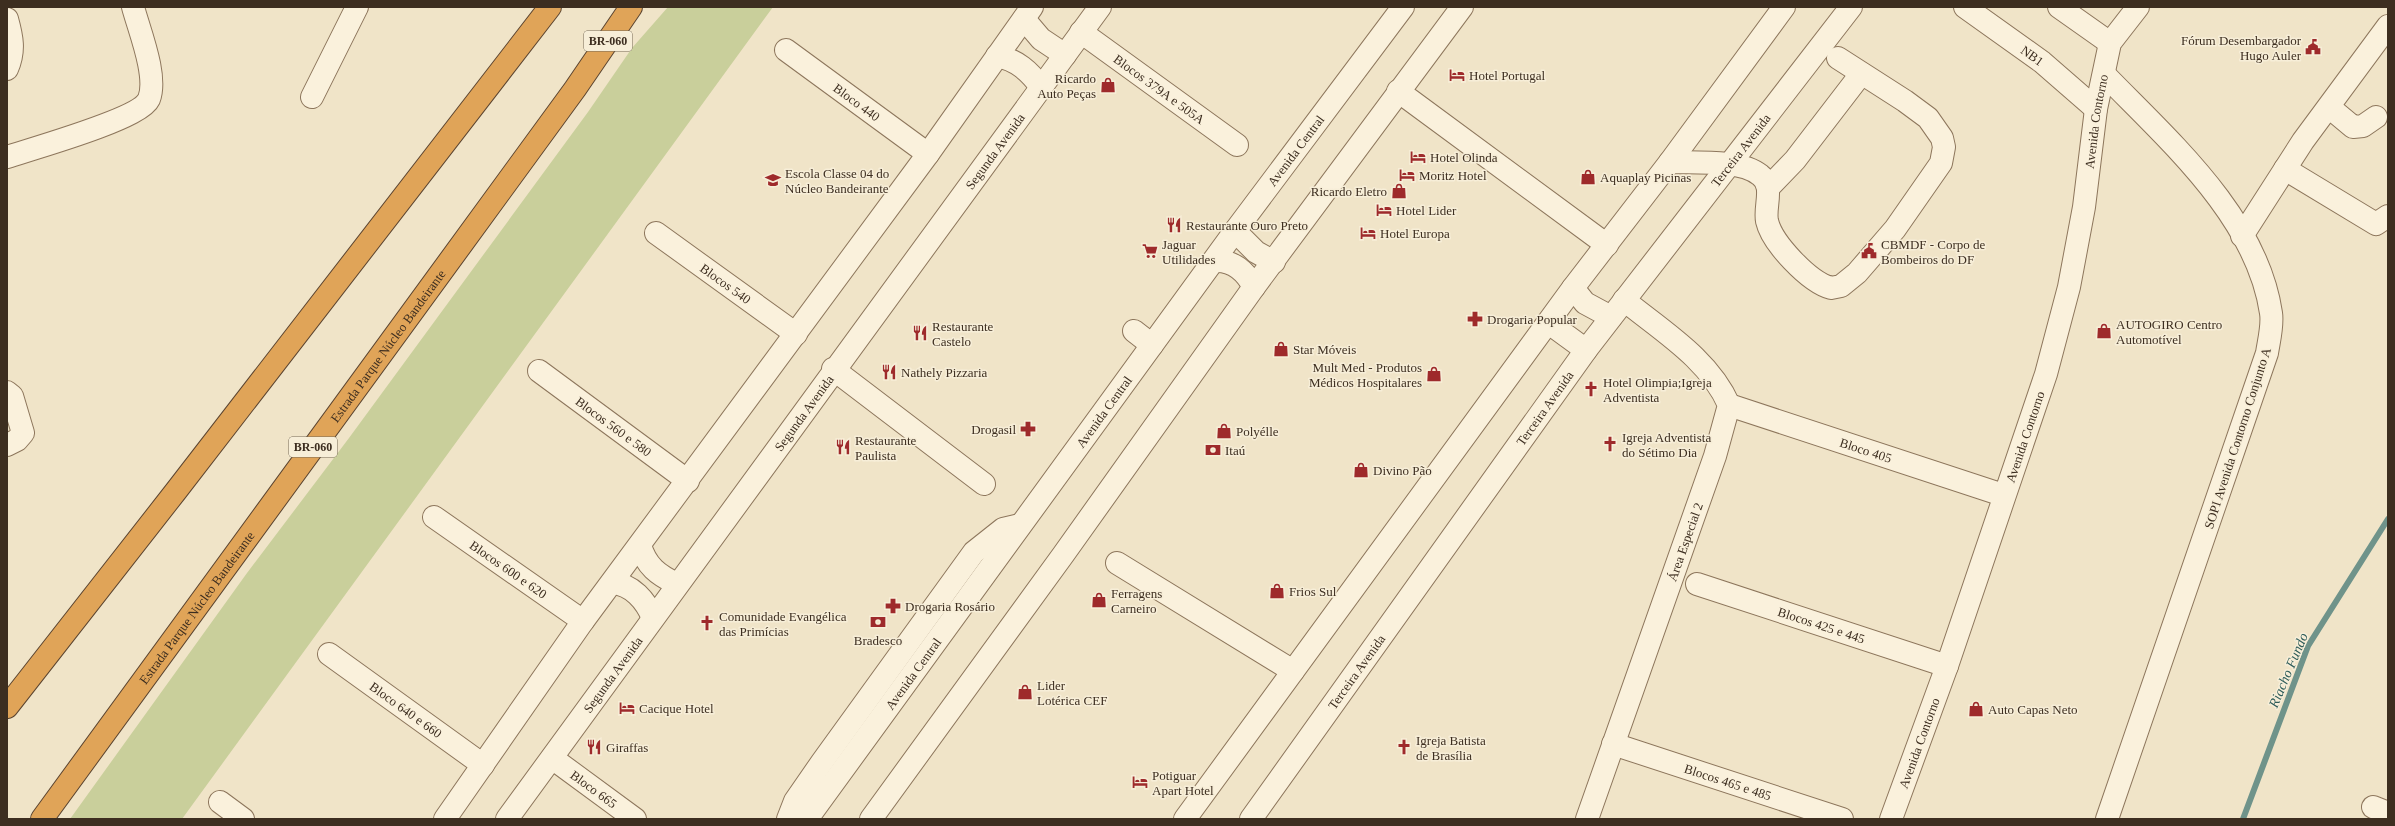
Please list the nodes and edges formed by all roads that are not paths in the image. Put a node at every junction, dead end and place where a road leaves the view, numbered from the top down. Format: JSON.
{"nodes":[{"id":1,"x":133,"y":7,"type":"edge"},
{"id":2,"x":357,"y":7,"type":"edge"},
{"id":3,"x":550,"y":7,"type":"edge"},
{"id":4,"x":631,"y":7,"type":"edge"},
{"id":5,"x":635,"y":7,"type":"edge"},
{"id":6,"x":1100,"y":7,"type":"edge"},
{"id":7,"x":1403,"y":7,"type":"edge"},
{"id":8,"x":1462,"y":7,"type":"edge"},
{"id":9,"x":1851,"y":7,"type":"edge"},
{"id":10,"x":1965,"y":7,"type":"edge"},
{"id":11,"x":2059,"y":7,"type":"edge"},
{"id":12,"x":2138,"y":7,"type":"edge"},
{"id":13,"x":1780,"y":8,"type":"edge"},
{"id":14,"x":1028,"y":11,"type":"edge"},
{"id":15,"x":7,"y":19,"type":"edge"},
{"id":16,"x":2388,"y":26,"type":"edge"},
{"id":17,"x":1081,"y":32,"type":"junction"},
{"id":18,"x":611,"y":36,"type":"junction"},
{"id":19,"x":2110,"y":43,"type":"junction"},
{"id":20,"x":786,"y":50,"type":"dead end"},
{"id":21,"x":1065,"y":55,"type":"junction"},
{"id":22,"x":997,"y":56,"type":"junction"},
{"id":23,"x":1838,"y":58,"type":"dead end"},
{"id":24,"x":7,"y":69,"type":"edge"},
{"id":25,"x":1861,"y":74,"type":"junction"},
{"id":26,"x":2105,"y":75,"type":"junction"},
{"id":27,"x":1041,"y":87,"type":"junction"},
{"id":28,"x":1398,"y":91,"type":"junction"},
{"id":29,"x":312,"y":97,"type":"dead end"},
{"id":30,"x":2329,"y":107,"type":"junction"},
{"id":31,"x":2096,"y":109,"type":"junction"},
{"id":32,"x":2376,"y":117,"type":"dead end"},
{"id":33,"x":1237,"y":145,"type":"dead end"},
{"id":34,"x":928,"y":154,"type":"junction"},
{"id":35,"x":7,"y":157,"type":"edge"},
{"id":36,"x":1670,"y":162,"type":"junction"},
{"id":37,"x":1729,"y":164,"type":"junction"},
{"id":38,"x":2285,"y":169,"type":"junction"},
{"id":39,"x":1768,"y":188,"type":"junction"},
{"id":40,"x":2388,"y":216,"type":"edge"},
{"id":41,"x":1235,"y":231,"type":"junction"},
{"id":42,"x":656,"y":233,"type":"dead end"},
{"id":43,"x":2242,"y":236,"type":"junction"},
{"id":44,"x":1606,"y":245,"type":"junction"},
{"id":45,"x":1215,"y":261,"type":"junction"},
{"id":46,"x":1274,"y":262,"type":"junction"},
{"id":47,"x":1254,"y":287,"type":"junction"},
{"id":48,"x":1573,"y":288,"type":"junction"},
{"id":49,"x":1624,"y":300,"type":"junction"},
{"id":50,"x":1611,"y":317,"type":"junction"},
{"id":51,"x":1549,"y":323,"type":"junction"},
{"id":52,"x":1134,"y":331,"type":"dead end"},
{"id":53,"x":796,"y":334,"type":"junction"},
{"id":54,"x":1152,"y":345,"type":"junction"},
{"id":55,"x":1586,"y":350,"type":"junction"},
{"id":56,"x":833,"y":369,"type":"junction"},
{"id":57,"x":539,"y":371,"type":"dead end"},
{"id":58,"x":7,"y":392,"type":"edge"},
{"id":59,"x":1728,"y":405,"type":"junction"},
{"id":60,"x":7,"y":445,"type":"edge"},
{"id":61,"x":688,"y":481,"type":"junction"},
{"id":62,"x":984,"y":484,"type":"dead end"},
{"id":63,"x":2003,"y":495,"type":"junction"},
{"id":64,"x":434,"y":517,"type":"dead end"},
{"id":65,"x":1020,"y":525,"type":"junction"},
{"id":66,"x":640,"y":545,"type":"junction"},
{"id":67,"x":1117,"y":563,"type":"dead end"},
{"id":68,"x":612,"y":583,"type":"junction"},
{"id":69,"x":677,"y":584,"type":"junction"},
{"id":70,"x":1697,"y":584,"type":"dead end"},
{"id":71,"x":653,"y":618,"type":"junction"},
{"id":72,"x":583,"y":621,"type":"junction"},
{"id":73,"x":330,"y":654,"type":"dead end"},
{"id":74,"x":1947,"y":666,"type":"junction"},
{"id":75,"x":1293,"y":671,"type":"junction"},
{"id":76,"x":7,"y":707,"type":"edge"},
{"id":77,"x":1613,"y":744,"type":"junction"},
{"id":78,"x":552,"y":758,"type":"junction"},
{"id":79,"x":483,"y":765,"type":"junction"},
{"id":80,"x":220,"y":802,"type":"dead end"},
{"id":81,"x":49,"y":813,"type":"edge"},
{"id":82,"x":243,"y":819,"type":"edge"},
{"id":83,"x":445,"y":819,"type":"edge"},
{"id":84,"x":507,"y":819,"type":"edge"},
{"id":85,"x":635,"y":819,"type":"edge"},
{"id":86,"x":788,"y":819,"type":"edge"},
{"id":87,"x":807,"y":819,"type":"edge"},
{"id":88,"x":871,"y":819,"type":"edge"},
{"id":89,"x":1185,"y":819,"type":"edge"},
{"id":90,"x":1251,"y":819,"type":"edge"},
{"id":91,"x":1587,"y":819,"type":"edge"},
{"id":92,"x":1842,"y":819,"type":"edge"},
{"id":93,"x":1891,"y":819,"type":"edge"},
{"id":94,"x":2107,"y":819,"type":"edge"}],
"edges":[{"from":1,"to":35,"type":"street"},
{"from":2,"to":29,"type":"street"},
{"from":3,"to":76,"type":"highway"},
{"from":4,"to":18,"type":"highway","name":"Estrada Parque Núcleo Bandeirante","number":"BR-060"},
{"from":5,"to":18,"type":"highway"},
{"from":6,"to":17,"type":"street","name":"Segunda Avenida"},
{"from":7,"to":41,"type":"street","name":"Avenida Central"},
{"from":8,"to":28,"type":"street"},
{"from":9,"to":37,"type":"street","name":"Terceira Avenida"},
{"from":10,"to":31,"type":"street","name":"NB1"},
{"from":11,"to":19,"type":"street"},
{"from":12,"to":19,"type":"street"},
{"from":13,"to":36,"type":"street"},
{"from":14,"to":21,"type":"street"},
{"from":14,"to":22,"type":"street"},
{"from":15,"to":24,"type":"street"},
{"from":16,"to":30,"type":"street"},
{"from":17,"to":21,"type":"street","name":"Segunda Avenida"},
{"from":17,"to":33,"type":"street","name":"Blocos 379A e 505A"},
{"from":18,"to":81,"type":"highway","name":"Estrada Parque Núcleo Bandeirante","number":"BR-060"},
{"from":19,"to":26,"type":"street","name":"Avenida Contorno"},
{"from":20,"to":34,"type":"street","name":"Bloco 440"},
{"from":21,"to":27,"type":"street","name":"Segunda Avenida"},
{"from":22,"to":27,"type":"street"},
{"from":22,"to":34,"type":"street"},
{"from":23,"to":25,"type":"street"},
{"from":25,"to":39,"type":"street"},
{"from":25,"to":39,"type":"street"},
{"from":26,"to":31,"type":"street","name":"Avenida Contorno"},
{"from":26,"to":43,"type":"street","name":"SOPI Avenida Contorno Conjunto A"},
{"from":27,"to":56,"type":"street","name":"Segunda Avenida"},
{"from":28,"to":44,"type":"street"},
{"from":28,"to":46,"type":"street"},
{"from":30,"to":32,"type":"street"},
{"from":30,"to":38,"type":"street"},
{"from":31,"to":63,"type":"street","name":"Avenida Contorno"},
{"from":34,"to":53,"type":"street"},
{"from":36,"to":37,"type":"street"},
{"from":36,"to":44,"type":"street"},
{"from":37,"to":39,"type":"street"},
{"from":37,"to":49,"type":"street","name":"Terceira Avenida"},
{"from":38,"to":40,"type":"street"},
{"from":38,"to":43,"type":"street"},
{"from":41,"to":45,"type":"street","name":"Avenida Central"},
{"from":41,"to":46,"type":"street"},
{"from":42,"to":53,"type":"street","name":"Blocos 540"},
{"from":43,"to":94,"type":"street","name":"SOPI Avenida Contorno Conjunto A"},
{"from":44,"to":48,"type":"street"},
{"from":45,"to":47,"type":"street"},
{"from":45,"to":54,"type":"street","name":"Avenida Central"},
{"from":46,"to":47,"type":"street"},
{"from":47,"to":88,"type":"street"},
{"from":48,"to":50,"type":"street"},
{"from":48,"to":51,"type":"street"},
{"from":49,"to":50,"type":"street","name":"Terceira Avenida"},
{"from":49,"to":59,"type":"street"},
{"from":50,"to":55,"type":"street","name":"Terceira Avenida"},
{"from":51,"to":55,"type":"street"},
{"from":51,"to":75,"type":"street"},
{"from":52,"to":54,"type":"street"},
{"from":53,"to":61,"type":"street"},
{"from":54,"to":65,"type":"street","name":"Avenida Central"},
{"from":55,"to":90,"type":"street","name":"Terceira Avenida"},
{"from":56,"to":62,"type":"street"},
{"from":56,"to":69,"type":"street","name":"Segunda Avenida"},
{"from":57,"to":61,"type":"street","name":"Blocos 560 e 580"},
{"from":58,"to":60,"type":"street"},
{"from":59,"to":63,"type":"street","name":"Bloco 405"},
{"from":59,"to":77,"type":"street","name":"Área Especial 2"},
{"from":61,"to":66,"type":"street"},
{"from":63,"to":74,"type":"street","name":"Avenida Contorno"},
{"from":64,"to":72,"type":"street","name":"Blocos 600 e 620"},
{"from":65,"to":86,"type":"street"},
{"from":65,"to":87,"type":"street","name":"Avenida Central"},
{"from":66,"to":68,"type":"street"},
{"from":66,"to":69,"type":"street"},
{"from":67,"to":75,"type":"street"},
{"from":68,"to":71,"type":"street"},
{"from":68,"to":72,"type":"street"},
{"from":69,"to":71,"type":"street","name":"Segunda Avenida"},
{"from":70,"to":74,"type":"street","name":"Blocos 425 e 445"},
{"from":71,"to":78,"type":"street","name":"Segunda Avenida"},
{"from":72,"to":79,"type":"street"},
{"from":73,"to":79,"type":"street","name":"Bloco 640 e 660"},
{"from":74,"to":93,"type":"street","name":"Avenida Contorno"},
{"from":75,"to":89,"type":"street"},
{"from":77,"to":91,"type":"street","name":"Área Especial 2"},
{"from":77,"to":92,"type":"street","name":"Blocos 465 e 485"},
{"from":78,"to":84,"type":"street","name":"Segunda Avenida"},
{"from":78,"to":85,"type":"street","name":"Bloco 665"},
{"from":79,"to":83,"type":"street"},
{"from":80,"to":82,"type":"street"}]}
